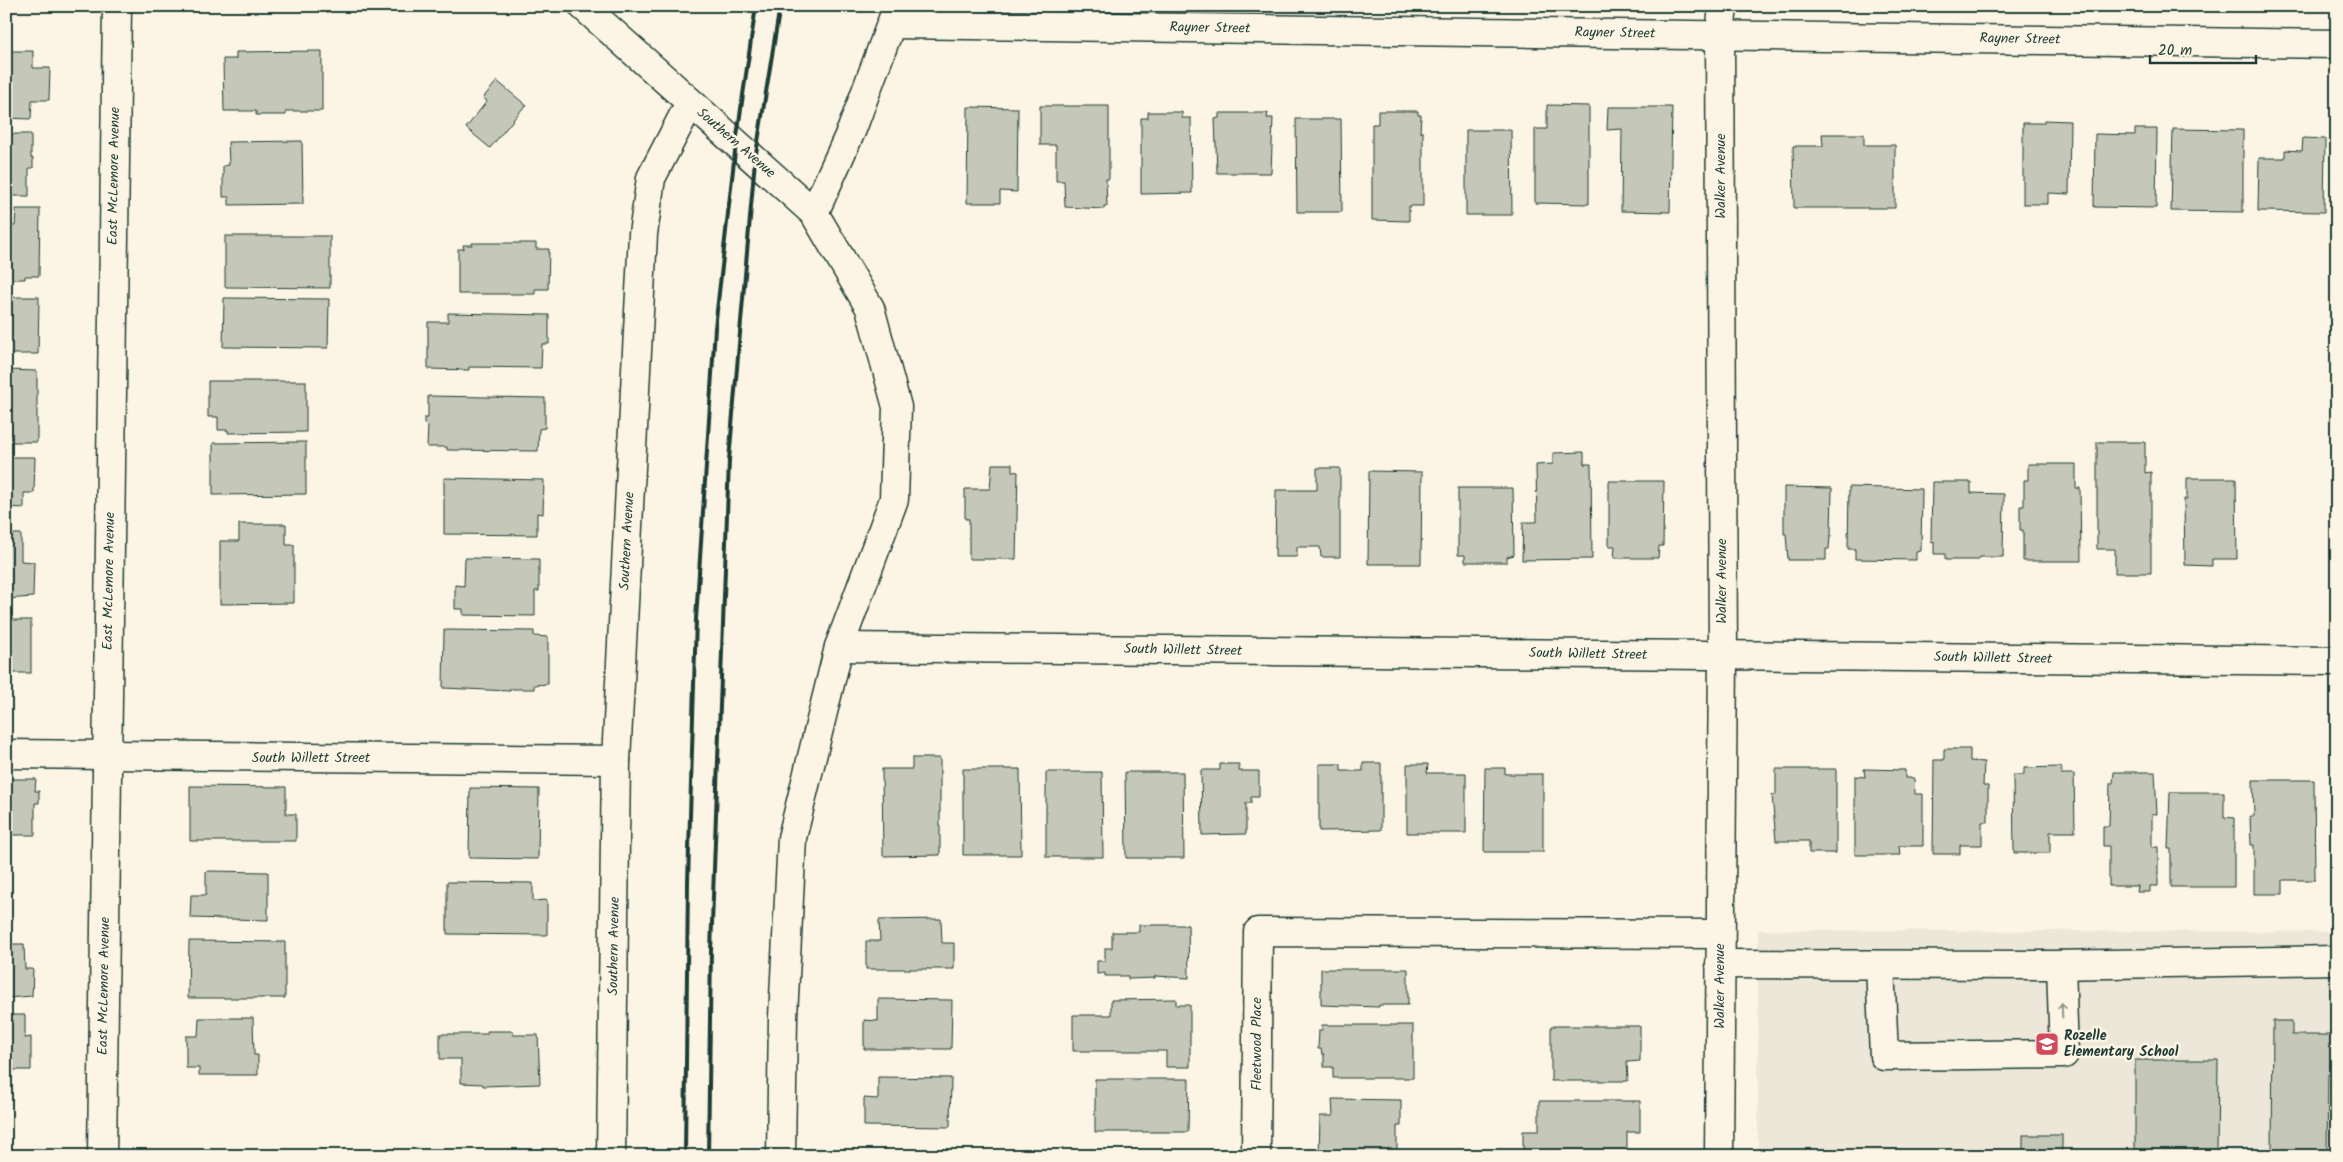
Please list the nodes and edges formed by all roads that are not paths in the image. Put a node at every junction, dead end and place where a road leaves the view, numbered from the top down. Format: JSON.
{"nodes":[{"id":1,"x":117,"y":6,"type":"edge"},
{"id":2,"x":583,"y":6,"type":"edge"},
{"id":3,"x":1723,"y":6,"type":"edge"},
{"id":4,"x":895,"y":15,"type":"edge"},
{"id":5,"x":1720,"y":35,"type":"junction"},
{"id":6,"x":2337,"y":44,"type":"edge"},
{"id":7,"x":690,"y":103,"type":"junction"},
{"id":8,"x":814,"y":213,"type":"junction"},
{"id":9,"x":840,"y":647,"type":"junction"},
{"id":10,"x":1723,"y":655,"type":"junction"},
{"id":11,"x":2337,"y":661,"type":"edge"},
{"id":12,"x":6,"y":754,"type":"edge"},
{"id":13,"x":107,"y":756,"type":"junction"},
{"id":14,"x":616,"y":760,"type":"junction"},
{"id":15,"x":1720,"y":934,"type":"junction"},
{"id":16,"x":2337,"y":960,"type":"edge"},
{"id":17,"x":1720,"y":964,"type":"junction"},
{"id":18,"x":1880,"y":965,"type":"junction"},
{"id":19,"x":2061,"y":965,"type":"junction"},
{"id":20,"x":102,"y":1156,"type":"edge"},
{"id":21,"x":611,"y":1156,"type":"edge"},
{"id":22,"x":780,"y":1156,"type":"edge"},
{"id":23,"x":1256,"y":1156,"type":"edge"},
{"id":24,"x":1719,"y":1156,"type":"edge"}],
"edges":[{"from":1,"to":13,"type":"street","name":"East McLemore Avenue"},
{"from":2,"to":7,"type":"street"},
{"from":3,"to":5,"type":"street","name":"Walker Avenue"},
{"from":4,"to":5,"type":"street","name":"Rayner Street"},
{"from":4,"to":8,"type":"street"},
{"from":5,"to":6,"type":"street","name":"Rayner Street"},
{"from":5,"to":10,"type":"street","name":"Walker Avenue"},
{"from":7,"to":8,"type":"street","name":"Southern Avenue"},
{"from":7,"to":14,"type":"street","name":"Southern Avenue"},
{"from":8,"to":9,"type":"street","name":"Southern Avenue"},
{"from":9,"to":10,"type":"street","name":"South Willett Street"},
{"from":9,"to":22,"type":"street","name":"Southern Avenue"},
{"from":10,"to":11,"type":"street","name":"South Willett Street"},
{"from":10,"to":15,"type":"street","name":"Walker Avenue"},
{"from":12,"to":13,"type":"street","name":"South Willett Street"},
{"from":13,"to":14,"type":"street","name":"South Willett Street"},
{"from":13,"to":20,"type":"street","name":"East McLemore Avenue"},
{"from":14,"to":21,"type":"street","name":"Southern Avenue"},
{"from":15,"to":17,"type":"street","name":"Walker Avenue"},
{"from":15,"to":23,"type":"street","name":"Fleetwood Place"},
{"from":16,"to":19,"type":"street"},
{"from":17,"to":18,"type":"street"},
{"from":17,"to":24,"type":"street","name":"Walker Avenue"},
{"from":18,"to":19,"type":"street"},
{"from":18,"to":19,"type":"street","one_way":true}]}
